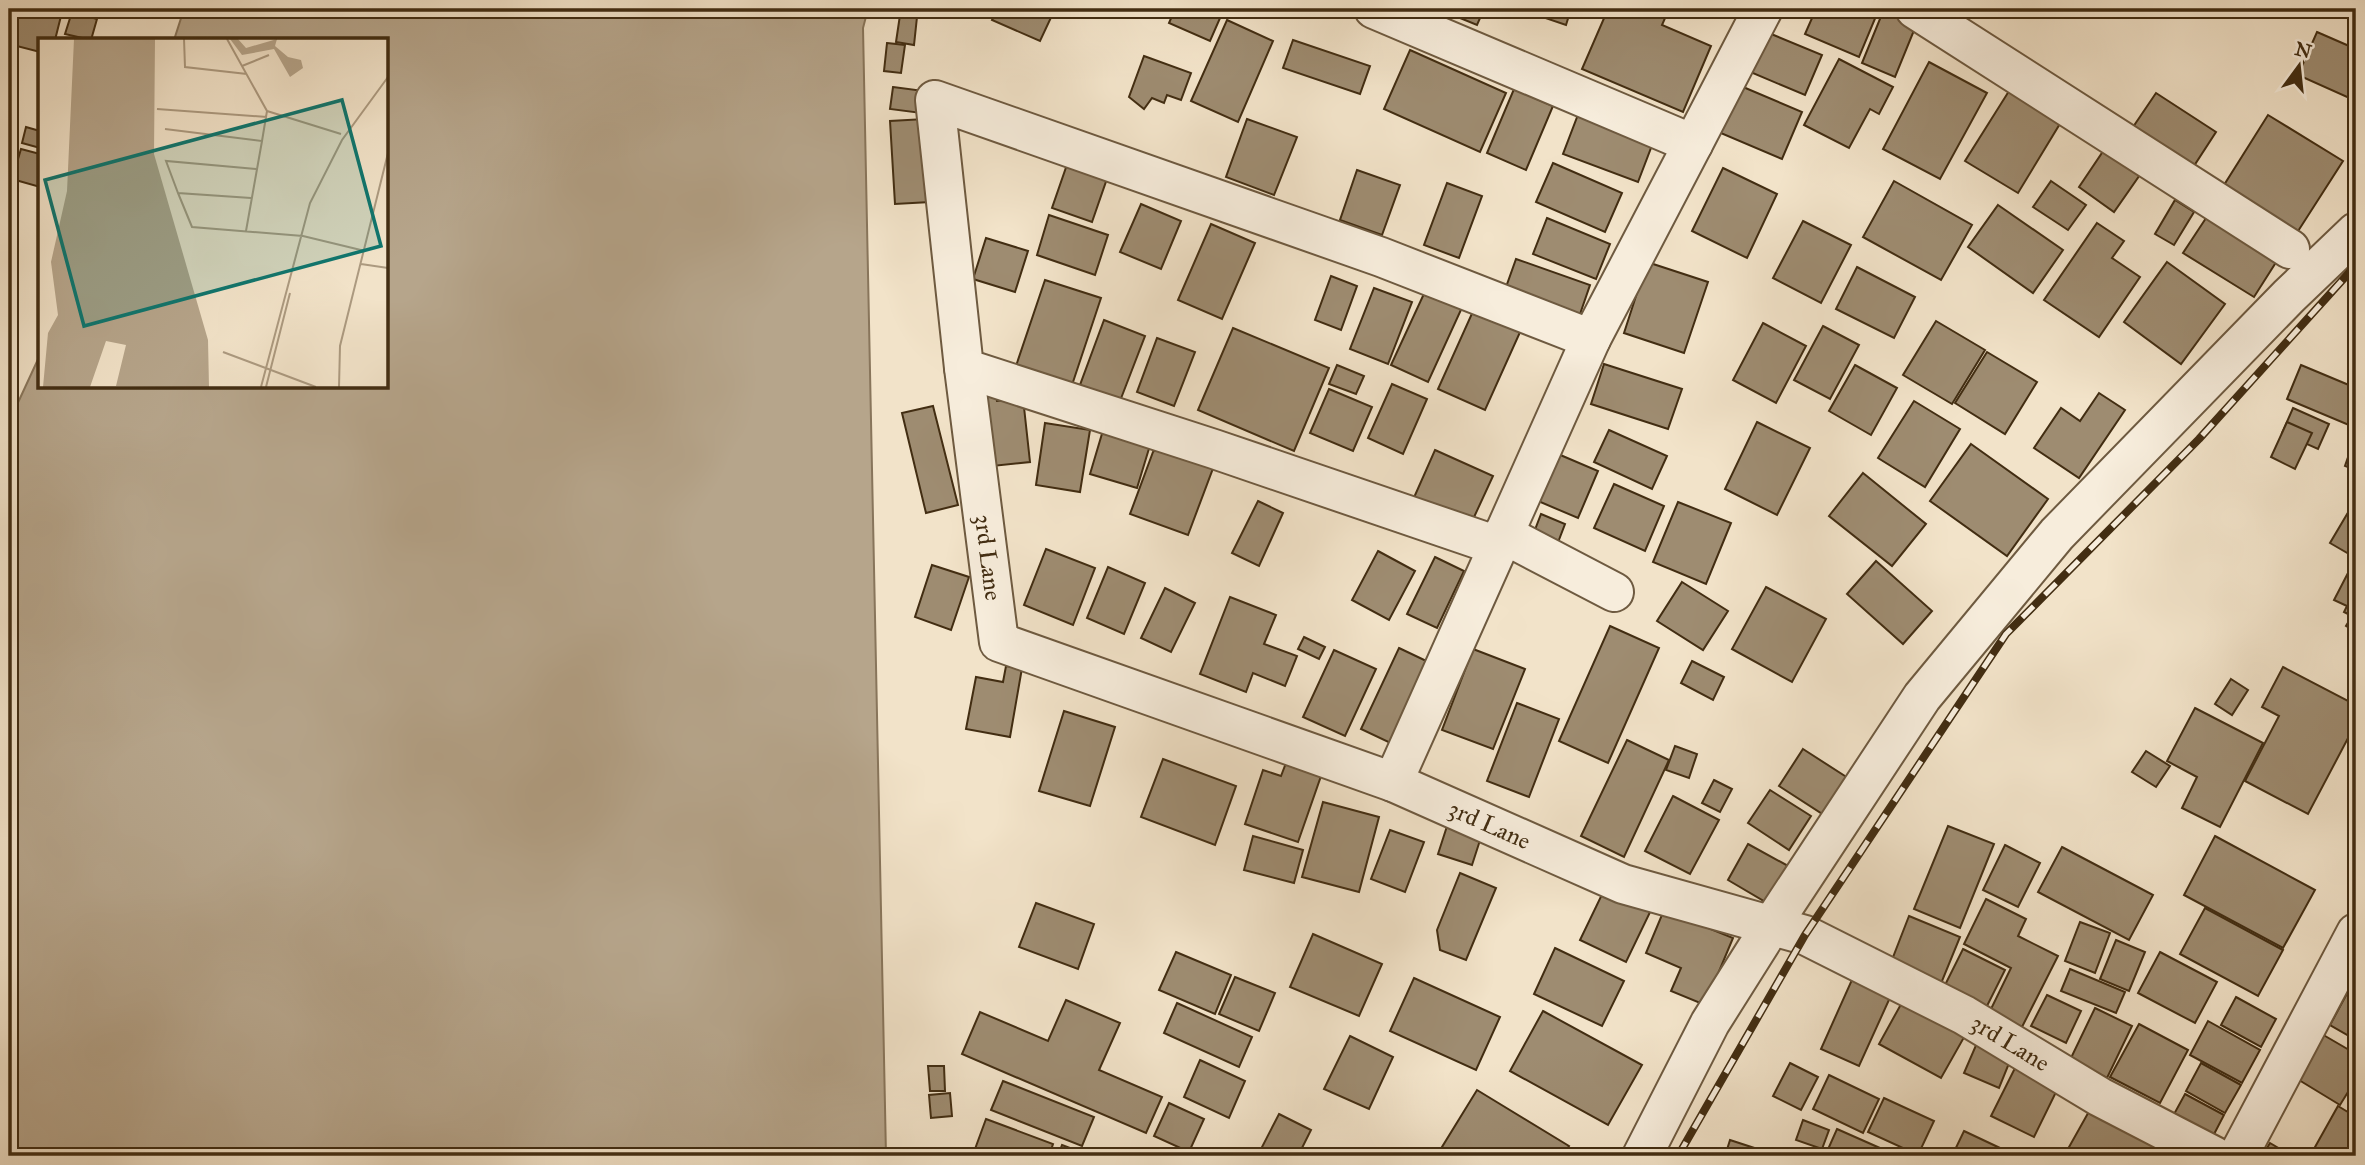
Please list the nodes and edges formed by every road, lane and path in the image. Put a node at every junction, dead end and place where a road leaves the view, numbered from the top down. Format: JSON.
{"nodes":[{"id":1,"x":1374,"y":9,"type":"edge"},
{"id":2,"x":1763,"y":9,"type":"edge"},
{"id":3,"x":1915,"y":9,"type":"edge"},
{"id":4,"x":1693,"y":144,"type":"junction"},
{"id":5,"x":2356,"y":232,"type":"edge"},
{"id":6,"x":2290,"y":249,"type":"dead end"},
{"id":7,"x":1591,"y":339,"type":"junction"},
{"id":8,"x":964,"y":368,"type":"junction"},
{"id":9,"x":1501,"y":540,"type":"junction"},
{"id":10,"x":1614,"y":592,"type":"dead end"},
{"id":11,"x":1392,"y":782,"type":"junction"},
{"id":12,"x":1771,"y":926,"type":"junction"},
{"id":13,"x":2356,"y":933,"type":"edge"},
{"id":14,"x":1643,"y":1156,"type":"edge"},
{"id":15,"x":2214,"y":1156,"type":"edge"},
{"id":16,"x":2238,"y":1156,"type":"edge"}],
"edges":[{"from":1,"to":4,"type":"street"},
{"from":2,"to":4,"type":"street"},
{"from":3,"to":6,"type":"street"},
{"from":4,"to":7,"type":"street"},
{"from":5,"to":12,"type":"street"},
{"from":7,"to":8,"type":"street"},
{"from":7,"to":9,"type":"street"},
{"from":8,"to":9,"type":"street"},
{"from":8,"to":11,"type":"street","name":"3rd Lane"},
{"from":9,"to":10,"type":"street"},
{"from":9,"to":11,"type":"street"},
{"from":11,"to":12,"type":"street","name":"3rd Lane"},
{"from":12,"to":14,"type":"street"},
{"from":12,"to":15,"type":"street","name":"3rd Lane"},
{"from":13,"to":16,"type":"street"}]}
